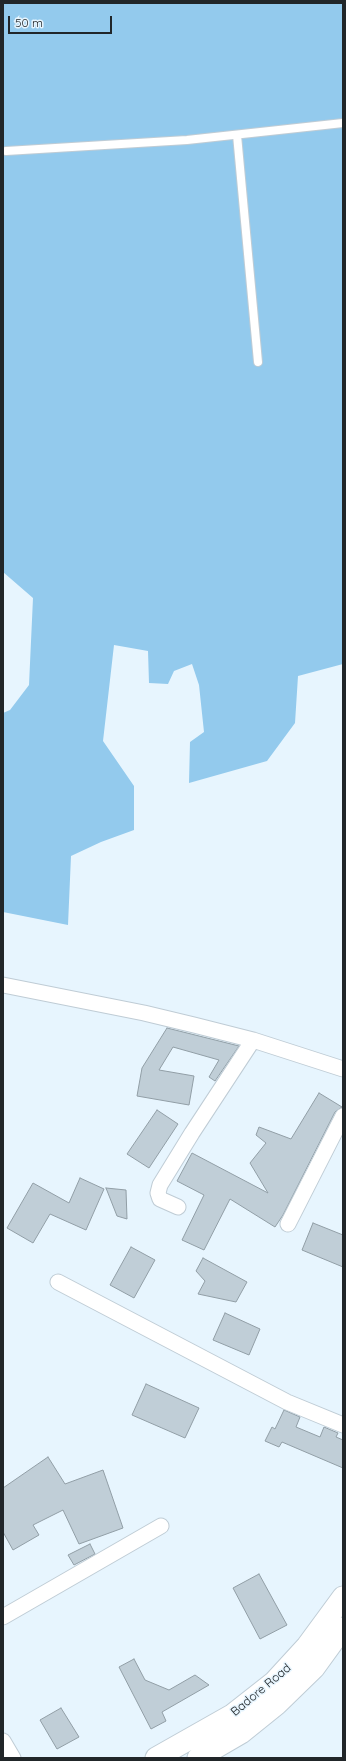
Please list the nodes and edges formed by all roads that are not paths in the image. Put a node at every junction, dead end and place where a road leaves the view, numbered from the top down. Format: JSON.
{"nodes":[{"id":1,"x":343,"y":123,"type":"edge"},
{"id":2,"x":237,"y":135,"type":"junction"},
{"id":3,"x":6,"y":151,"type":"dead end"},
{"id":4,"x":258,"y":362,"type":"dead end"},
{"id":5,"x":3,"y":985,"type":"edge"},
{"id":6,"x":253,"y":1040,"type":"junction"},
{"id":7,"x":343,"y":1069,"type":"edge"},
{"id":8,"x":343,"y":1116,"type":"edge"},
{"id":9,"x":178,"y":1207,"type":"dead end"},
{"id":10,"x":288,"y":1224,"type":"dead end"},
{"id":11,"x":58,"y":1282,"type":"dead end"},
{"id":12,"x":343,"y":1425,"type":"edge"},
{"id":13,"x":161,"y":1526,"type":"dead end"},
{"id":14,"x":343,"y":1597,"type":"edge"},
{"id":15,"x":3,"y":1617,"type":"edge"},
{"id":16,"x":343,"y":1628,"type":"edge"},
{"id":17,"x":3,"y":1741,"type":"edge"},
{"id":18,"x":13,"y":1758,"type":"edge"},
{"id":19,"x":156,"y":1758,"type":"edge"},
{"id":20,"x":198,"y":1758,"type":"edge"}],
"edges":[{"from":1,"to":2,"type":"lane"},
{"from":2,"to":3,"type":"lane"},
{"from":2,"to":4,"type":"lane"},
{"from":5,"to":6,"type":"street"},
{"from":6,"to":7,"type":"street"},
{"from":6,"to":9,"type":"street"},
{"from":8,"to":10,"type":"street"},
{"from":11,"to":12,"type":"street"},
{"from":13,"to":15,"type":"street"},
{"from":14,"to":19,"type":"main road","name":"Badore Road"},
{"from":16,"to":20,"type":"main road","name":"Badore Road"},
{"from":17,"to":18,"type":"street"}]}
